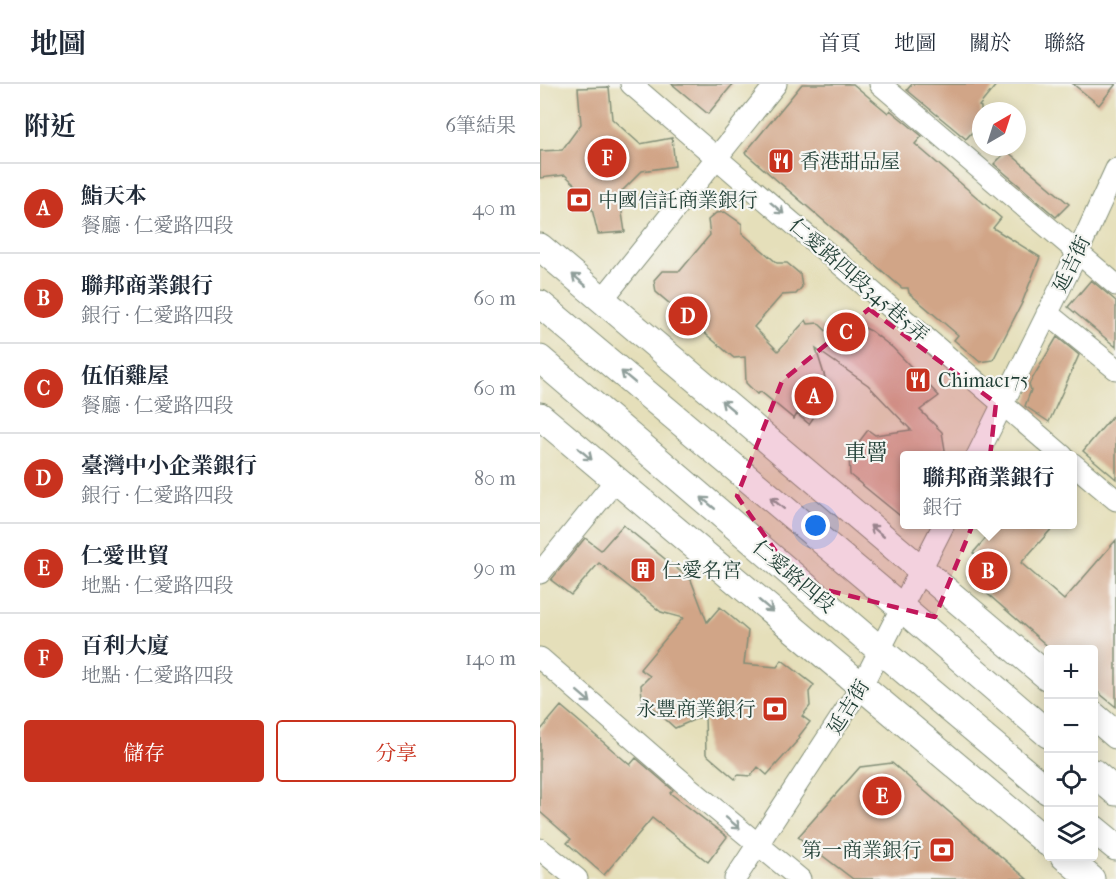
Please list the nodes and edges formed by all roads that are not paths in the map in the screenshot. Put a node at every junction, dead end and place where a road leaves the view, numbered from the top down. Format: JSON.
{"nodes":[{"id":1,"x":631,"y":84,"type":"edge"},
{"id":2,"x":776,"y":84,"type":"edge"},
{"id":3,"x":880,"y":84,"type":"edge"},
{"id":4,"x":717,"y":156,"type":"junction"},
{"id":5,"x":1116,"y":169,"type":"edge"},
{"id":6,"x":540,"y":247,"type":"edge"},
{"id":7,"x":1078,"y":252,"type":"junction"},
{"id":8,"x":1116,"y":285,"type":"edge"},
{"id":9,"x":602,"y":300,"type":"junction"},
{"id":10,"x":540,"y":304,"type":"edge"},
{"id":11,"x":1047,"y":313,"type":"junction"},
{"id":12,"x":540,"y":360,"type":"edge"},
{"id":13,"x":1116,"y":369,"type":"edge"},
{"id":14,"x":1001,"y":404,"type":"junction"},
{"id":15,"x":540,"y":416,"type":"edge"},
{"id":16,"x":979,"y":451,"type":"edge"},
{"id":17,"x":1057,"y":451,"type":"edge"},
{"id":18,"x":1077,"y":467,"type":"edge"},
{"id":19,"x":616,"y":480,"type":"junction"},
{"id":20,"x":1116,"y":500,"type":"edge"},
{"id":21,"x":942,"y":529,"type":"edge"},
{"id":22,"x":922,"y":569,"type":"junction"},
{"id":23,"x":540,"y":573,"type":"edge"},
{"id":24,"x":902,"y":608,"type":"junction"},
{"id":25,"x":880,"y":650,"type":"junction"},
{"id":26,"x":540,"y":658,"type":"edge"},
{"id":27,"x":1044,"y":674,"type":"edge"},
{"id":28,"x":861,"y":687,"type":"junction"},
{"id":29,"x":1098,"y":719,"type":"edge"},
{"id":30,"x":1044,"y":731,"type":"edge"},
{"id":31,"x":1116,"y":735,"type":"edge"},
{"id":32,"x":1098,"y":776,"type":"edge"},
{"id":33,"x":1044,"y":788,"type":"edge"},
{"id":34,"x":1116,"y":792,"type":"edge"},
{"id":35,"x":1098,"y":832,"type":"edge"},
{"id":36,"x":1044,"y":840,"type":"edge"},
{"id":37,"x":759,"y":844,"type":"junction"},
{"id":38,"x":1116,"y":848,"type":"edge"},
{"id":39,"x":540,"y":849,"type":"edge"},
{"id":40,"x":1070,"y":861,"type":"edge"},
{"id":41,"x":577,"y":879,"type":"edge"},
{"id":42,"x":735,"y":879,"type":"edge"},
{"id":43,"x":800,"y":879,"type":"edge"},
{"id":44,"x":1091,"y":879,"type":"edge"}],
"edges":[{"from":1,"to":4,"type":"street","name":"仁愛路四段345巷5弄"},
{"from":2,"to":4,"type":"street"},
{"from":3,"to":7,"type":"street"},
{"from":4,"to":9,"type":"street"},
{"from":4,"to":14,"type":"street","name":"仁愛路四段345巷5弄","one_way":true},
{"from":5,"to":7,"type":"street","name":"延吉街"},
{"from":9,"to":6,"type":"main road","one_way":true},
{"from":7,"to":8,"type":"street"},
{"from":7,"to":11,"type":"street","name":"延吉街"},
{"from":22,"to":9,"type":"main road","one_way":true},
{"from":24,"to":10,"type":"main road","one_way":true},
{"from":11,"to":13,"type":"street"},
{"from":11,"to":14,"type":"street","name":"延吉街"},
{"from":25,"to":12,"type":"main road","name":"仁愛路四段","one_way":true},
{"from":14,"to":16,"type":"street","name":"延吉街"},
{"from":14,"to":17,"type":"street","name":"仁愛路四段345巷5弄"},
{"from":15,"to":19,"type":"main road","name":"仁愛路四段","one_way":true},
{"from":18,"to":20,"type":"street"},
{"from":19,"to":23,"type":"street"},
{"from":19,"to":28,"type":"main road","name":"仁愛路四段","one_way":true},
{"from":21,"to":22,"type":"street","name":"延吉街"},
{"from":22,"to":24,"type":"street","name":"延吉街"},
{"from":22,"to":27,"type":"main road"},
{"from":24,"to":25,"type":"street","name":"延吉街"},
{"from":24,"to":30,"type":"main road"},
{"from":25,"to":28,"type":"street","name":"延吉街"},
{"from":25,"to":33,"type":"main road","name":"仁愛路四段"},
{"from":26,"to":37,"type":"street","one_way":true},
{"from":28,"to":36,"type":"main road","name":"仁愛路四段"},
{"from":28,"to":37,"type":"street","name":"延吉街"},
{"from":29,"to":31,"type":"main road"},
{"from":32,"to":34,"type":"main road"},
{"from":35,"to":38,"type":"main road"},
{"from":37,"to":42,"type":"street","name":"延吉街"},
{"from":37,"to":43,"type":"street"},
{"from":39,"to":41,"type":"street"},
{"from":40,"to":44,"type":"main road"}]}
